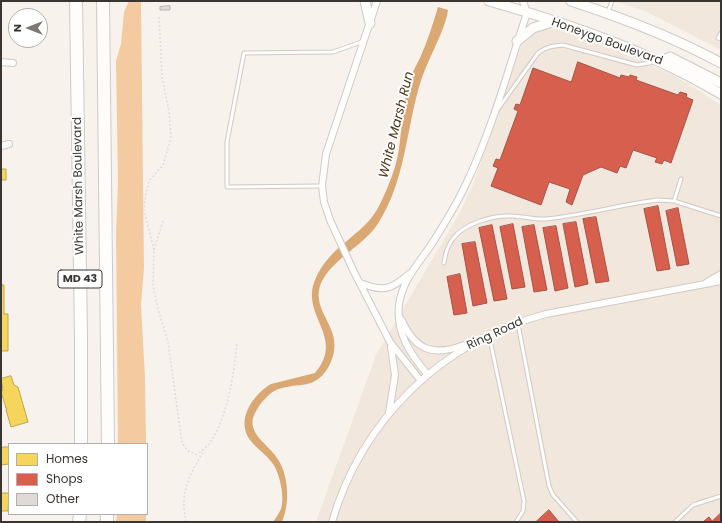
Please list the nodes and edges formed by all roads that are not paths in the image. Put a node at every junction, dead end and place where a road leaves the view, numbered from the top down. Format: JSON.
{"nodes":[{"id":1,"x":69,"y":1,"type":"edge"},
{"id":2,"x":76,"y":1,"type":"edge"},
{"id":3,"x":103,"y":1,"type":"edge"},
{"id":4,"x":111,"y":1,"type":"edge"},
{"id":5,"x":365,"y":1,"type":"edge"},
{"id":6,"x":377,"y":1,"type":"edge"},
{"id":7,"x":489,"y":1,"type":"edge"},
{"id":8,"x":523,"y":1,"type":"edge"},
{"id":9,"x":571,"y":1,"type":"edge"},
{"id":10,"x":612,"y":1,"type":"edge"},
{"id":11,"x":527,"y":13,"type":"junction"},
{"id":12,"x":607,"y":13,"type":"junction"},
{"id":13,"x":552,"y":22,"type":"junction"},
{"id":14,"x":370,"y":23,"type":"junction"},
{"id":15,"x":721,"y":33,"type":"edge"},
{"id":16,"x":720,"y":39,"type":"edge"},
{"id":17,"x":364,"y":40,"type":"junction"},
{"id":18,"x":517,"y":41,"type":"junction"},
{"id":19,"x":660,"y":61,"type":"junction"},
{"id":20,"x":1,"y":62,"type":"edge"},
{"id":21,"x":13,"y":63,"type":"dead end"},
{"id":22,"x":721,"y":63,"type":"edge"},
{"id":23,"x":721,"y":83,"type":"edge"},
{"id":24,"x":721,"y":94,"type":"edge"},
{"id":25,"x":78,"y":114,"type":"junction"},
{"id":26,"x":492,"y":118,"type":"junction"},
{"id":27,"x":9,"y":144,"type":"dead end"},
{"id":28,"x":1,"y":146,"type":"edge"},
{"id":29,"x":681,"y":179,"type":"dead end"},
{"id":30,"x":322,"y":186,"type":"junction"},
{"id":31,"x":674,"y":201,"type":"junction"},
{"id":32,"x":106,"y":207,"type":"junction"},
{"id":33,"x":721,"y":216,"type":"edge"},
{"id":34,"x":444,"y":263,"type":"dead end"},
{"id":35,"x":414,"y":269,"type":"junction"},
{"id":36,"x":721,"y":274,"type":"edge"},
{"id":37,"x":721,"y":281,"type":"edge"},
{"id":38,"x":360,"y":283,"type":"junction"},
{"id":39,"x":706,"y":283,"type":"junction"},
{"id":40,"x":398,"y":314,"type":"junction"},
{"id":41,"x":517,"y":322,"type":"junction"},
{"id":42,"x":489,"y":334,"type":"junction"},
{"id":43,"x":390,"y":342,"type":"junction"},
{"id":44,"x":475,"y":342,"type":"junction"},
{"id":45,"x":428,"y":375,"type":"junction"},
{"id":46,"x":421,"y":381,"type":"junction"},
{"id":47,"x":388,"y":415,"type":"junction"},
{"id":48,"x":81,"y":443,"type":"edge"},
{"id":49,"x":108,"y":443,"type":"edge"},
{"id":50,"x":721,"y":496,"type":"edge"},
{"id":51,"x":332,"y":522,"type":"edge"},
{"id":52,"x":516,"y":522,"type":"edge"},
{"id":53,"x":577,"y":522,"type":"edge"},
{"id":54,"x":675,"y":522,"type":"edge"}],
"edges":[{"from":1,"to":25,"type":"highway"},
{"from":2,"to":25,"type":"highway","name":"White Marsh Boulevard","number":"MD 43"},
{"from":3,"to":32,"type":"highway","number":"MD 43"},
{"from":4,"to":32,"type":"highway"},
{"from":5,"to":14,"type":"main road"},
{"from":6,"to":14,"type":"street"},
{"from":7,"to":11,"type":"main road","name":"Honeygo Boulevard"},
{"from":8,"to":11,"type":"street"},
{"from":9,"to":12,"type":"main road"},
{"from":10,"to":12,"type":"lane"},
{"from":11,"to":13,"type":"main road","name":"Honeygo Boulevard"},
{"from":11,"to":18,"type":"street"},
{"from":12,"to":22,"type":"main road"},
{"from":13,"to":18,"type":"main road"},
{"from":13,"to":19,"type":"main road","name":"Honeygo Boulevard"},
{"from":14,"to":17,"type":"street"},
{"from":15,"to":16,"type":"lane"},
{"from":17,"to":30,"type":"street"},
{"from":17,"to":30,"type":"lane"},
{"from":18,"to":26,"type":"street"},
{"from":19,"to":23,"type":"main road"},
{"from":19,"to":24,"type":"main road","name":"Honeygo Boulevard"},
{"from":19,"to":26,"type":"lane"},
{"from":20,"to":21,"type":"street"},
{"from":25,"to":48,"type":"highway","name":"White Marsh Boulevard","number":"MD 43"},
{"from":26,"to":35,"type":"street"},
{"from":27,"to":28,"type":"street"},
{"from":29,"to":31,"type":"lane"},
{"from":30,"to":38,"type":"street"},
{"from":31,"to":33,"type":"lane"},
{"from":31,"to":34,"type":"lane"},
{"from":32,"to":49,"type":"highway","number":"MD 43"},
{"from":35,"to":38,"type":"street"},
{"from":35,"to":40,"type":"street"},
{"from":36,"to":39,"type":"street"},
{"from":37,"to":39,"type":"street","name":"Ring Road"},
{"from":38,"to":43,"type":"street"},
{"from":39,"to":41,"type":"street","name":"Ring Road"},
{"from":40,"to":44,"type":"street"},
{"from":40,"to":45,"type":"street"},
{"from":41,"to":42,"type":"street","name":"Ring Road"},
{"from":41,"to":53,"type":"lane"},
{"from":42,"to":44,"type":"street","name":"Ring Road"},
{"from":42,"to":52,"type":"lane"},
{"from":43,"to":46,"type":"street"},
{"from":43,"to":47,"type":"street"},
{"from":44,"to":45,"type":"street","name":"Ring Road"},
{"from":45,"to":46,"type":"street","name":"Ring Road"},
{"from":46,"to":47,"type":"street","name":"Ring Road"},
{"from":47,"to":51,"type":"street","name":"Ring Road"},
{"from":50,"to":54,"type":"lane"}]}
